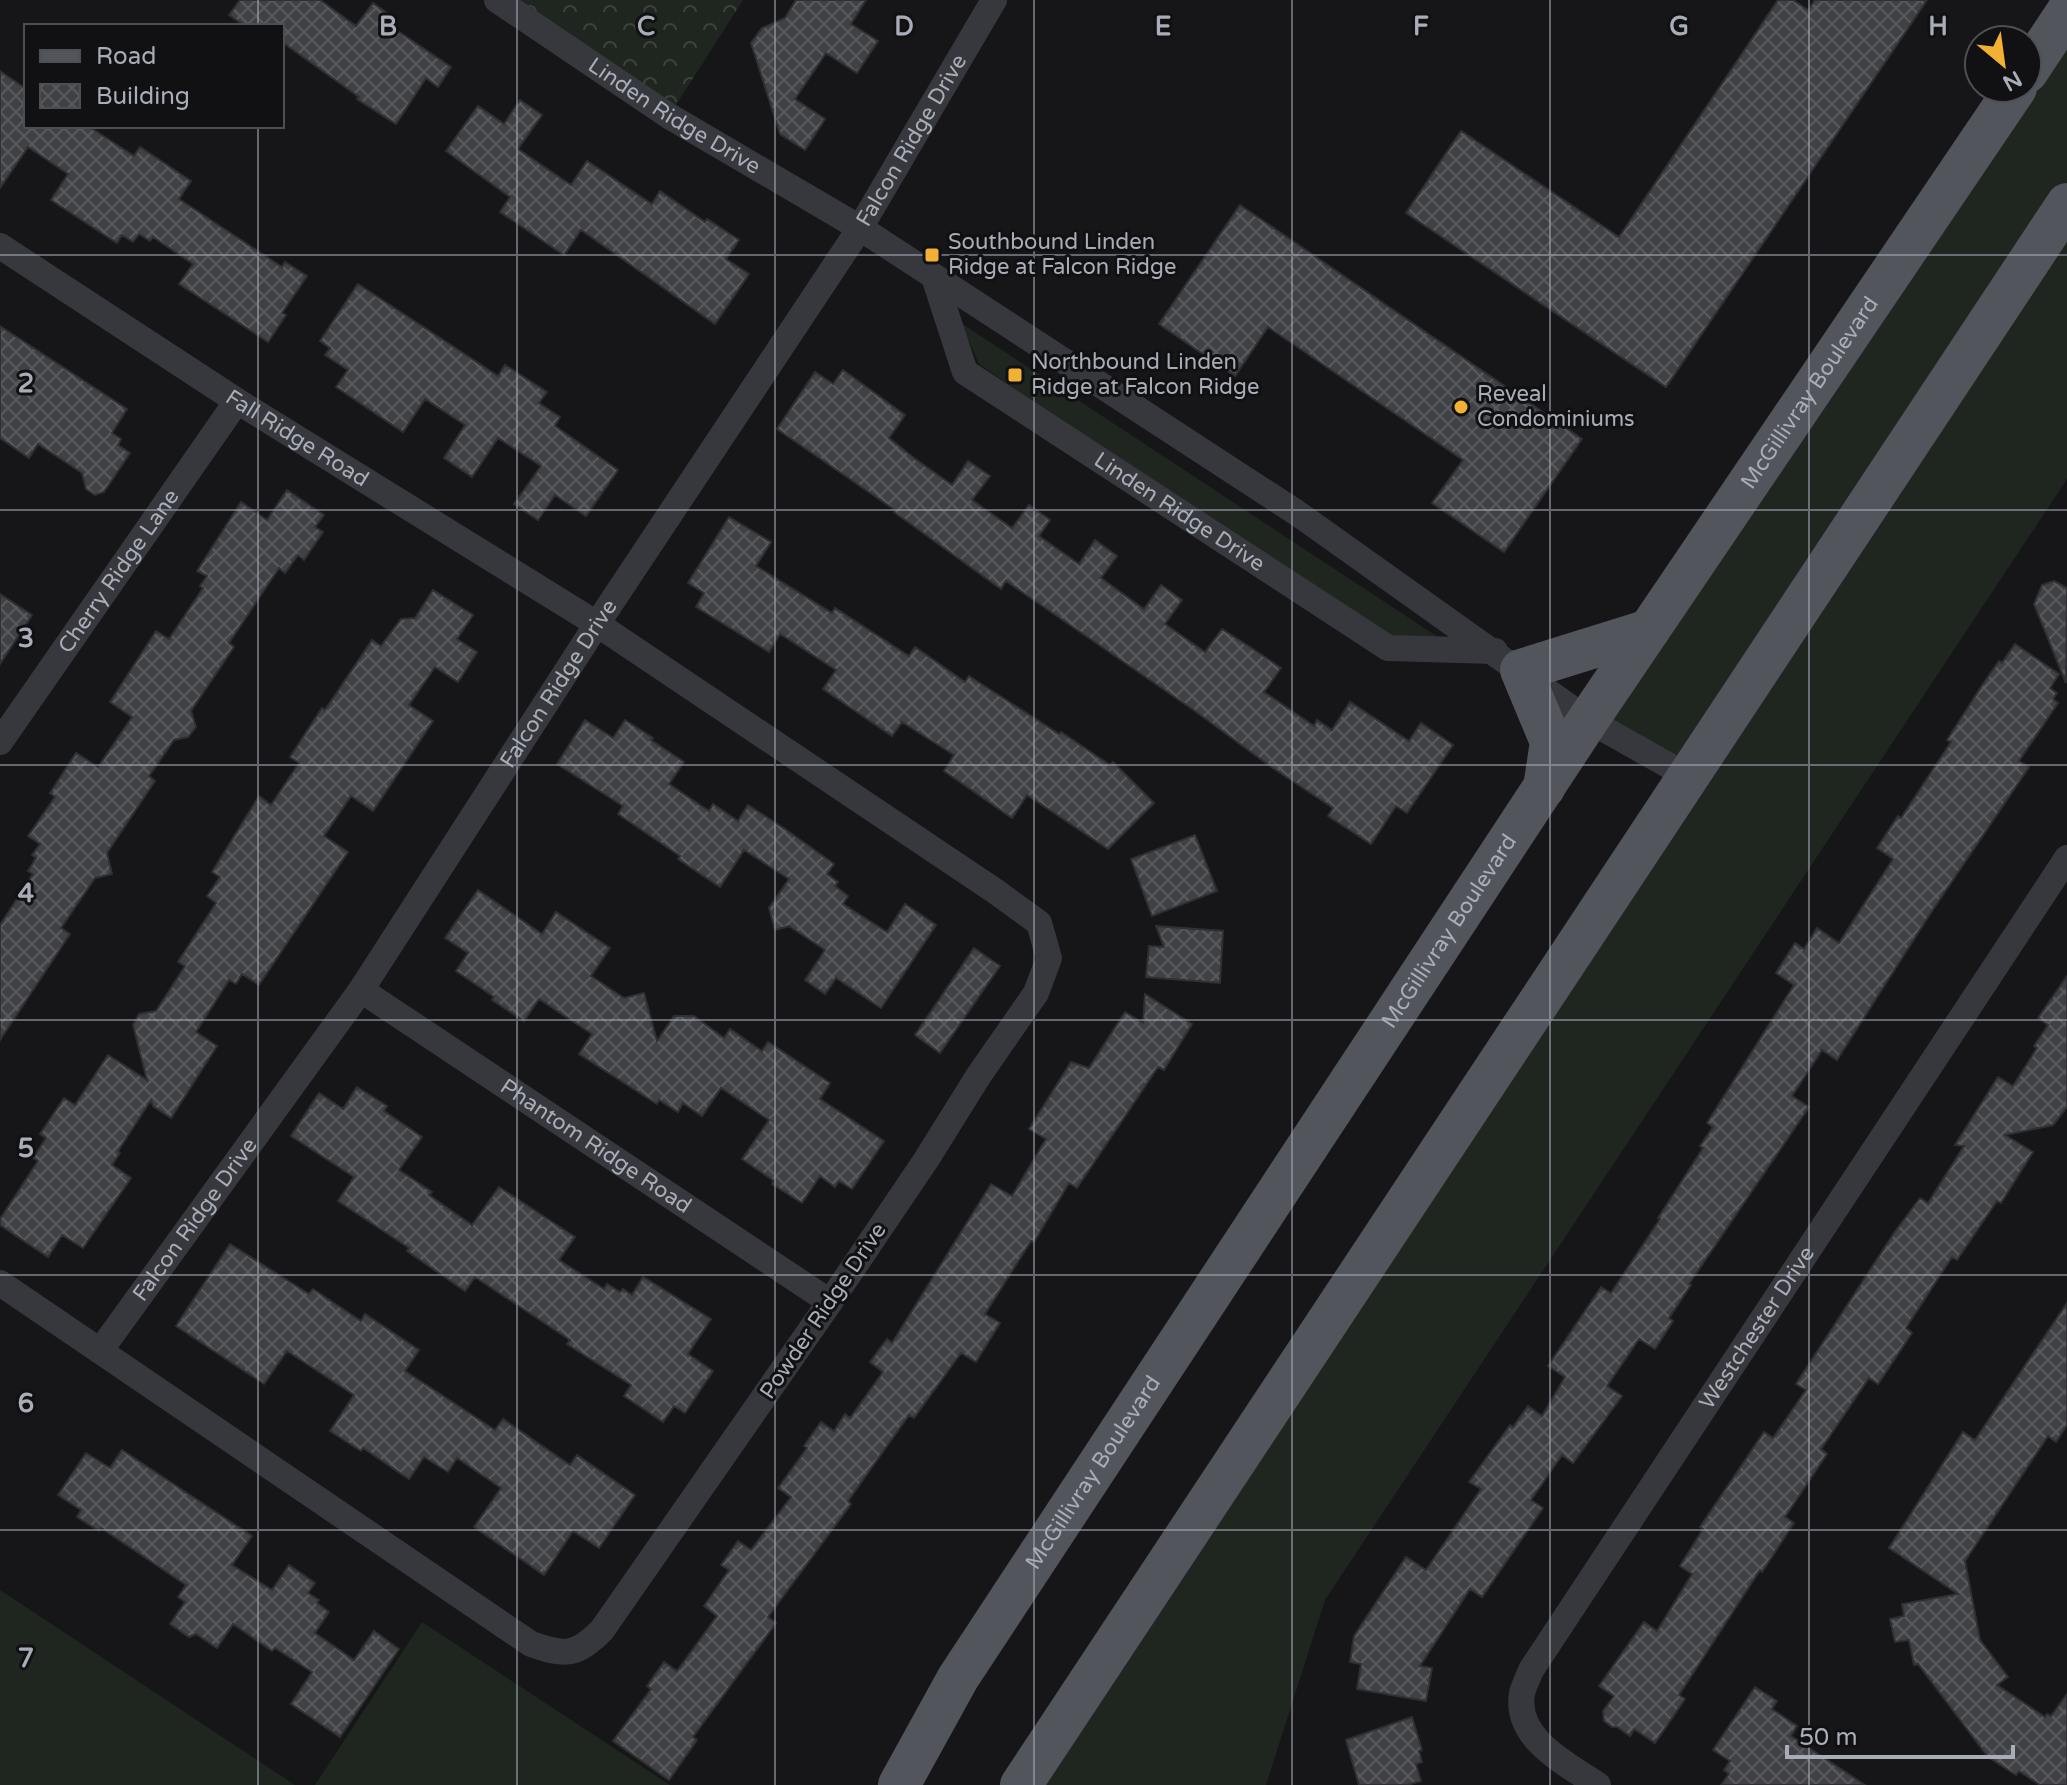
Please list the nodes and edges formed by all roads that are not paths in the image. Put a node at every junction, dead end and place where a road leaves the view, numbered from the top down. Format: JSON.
{"nodes":[{"id":1,"x":497,"y":0,"type":"edge"},
{"id":2,"x":994,"y":0,"type":"edge"},
{"id":3,"x":2067,"y":12,"type":"edge"},
{"id":4,"x":2043,"y":48,"type":"edge"},
{"id":5,"x":2005,"y":104,"type":"edge"},
{"id":6,"x":2067,"y":204,"type":"edge"},
{"id":7,"x":860,"y":228,"type":"junction"},
{"id":8,"x":0,"y":246,"type":"edge"},
{"id":9,"x":934,"y":277,"type":"junction"},
{"id":10,"x":237,"y":401,"type":"junction"},
{"id":11,"x":597,"y":624,"type":"junction"},
{"id":12,"x":1649,"y":630,"type":"junction"},
{"id":13,"x":1508,"y":660,"type":"junction"},
{"id":14,"x":1588,"y":720,"type":"junction"},
{"id":15,"x":0,"y":742,"type":"edge"},
{"id":16,"x":1689,"y":777,"type":"junction"},
{"id":17,"x":1543,"y":789,"type":"junction"},
{"id":18,"x":2067,"y":858,"type":"edge"},
{"id":19,"x":361,"y":990,"type":"junction"},
{"id":20,"x":0,"y":1283,"type":"edge"},
{"id":21,"x":830,"y":1302,"type":"junction"},
{"id":22,"x":100,"y":1351,"type":"junction"},
{"id":23,"x":899,"y":1785,"type":"edge"},
{"id":24,"x":1021,"y":1785,"type":"edge"},
{"id":25,"x":1598,"y":1785,"type":"edge"}],
"edges":[{"from":1,"to":7,"type":"street","name":"Linden Ridge Drive"},
{"from":2,"to":7,"type":"street","name":"Falcon Ridge Drive"},
{"from":3,"to":4,"type":"main road"},
{"from":5,"to":12,"type":"main road","name":"McGillivray Boulevard"},
{"from":6,"to":16,"type":"main road"},
{"from":7,"to":9,"type":"street","name":"Linden Ridge Drive"},
{"from":7,"to":11,"type":"street","name":"Falcon Ridge Drive"},
{"from":8,"to":10,"type":"street","name":"Fall Ridge Road"},
{"from":9,"to":13,"type":"street","name":"Linden Ridge Drive"},
{"from":9,"to":13,"type":"street","name":"Linden Ridge Drive"},
{"from":10,"to":11,"type":"street","name":"Fall Ridge Road"},
{"from":10,"to":15,"type":"street","name":"Cherry Ridge Lane"},
{"from":11,"to":19,"type":"street","name":"Falcon Ridge Drive"},
{"from":11,"to":21,"type":"street","name":"Powder Ridge Drive"},
{"from":12,"to":13,"type":"main road"},
{"from":12,"to":14,"type":"main road","name":"McGillivray Boulevard"},
{"from":13,"to":14,"type":"street","name":"Linden Ridge Drive"},
{"from":13,"to":17,"type":"main road"},
{"from":14,"to":16,"type":"street","name":"Linden Ridge Drive"},
{"from":14,"to":17,"type":"main road","name":"McGillivray Boulevard"},
{"from":16,"to":24,"type":"main road"},
{"from":17,"to":23,"type":"main road","name":"McGillivray Boulevard"},
{"from":18,"to":25,"type":"street","name":"Westchester Drive"},
{"from":19,"to":21,"type":"street","name":"Phantom Ridge Road"},
{"from":19,"to":22,"type":"street","name":"Falcon Ridge Drive"},
{"from":20,"to":22,"type":"street","name":"Powder Ridge Drive"},
{"from":21,"to":22,"type":"street","name":"Powder Ridge Drive"}]}
